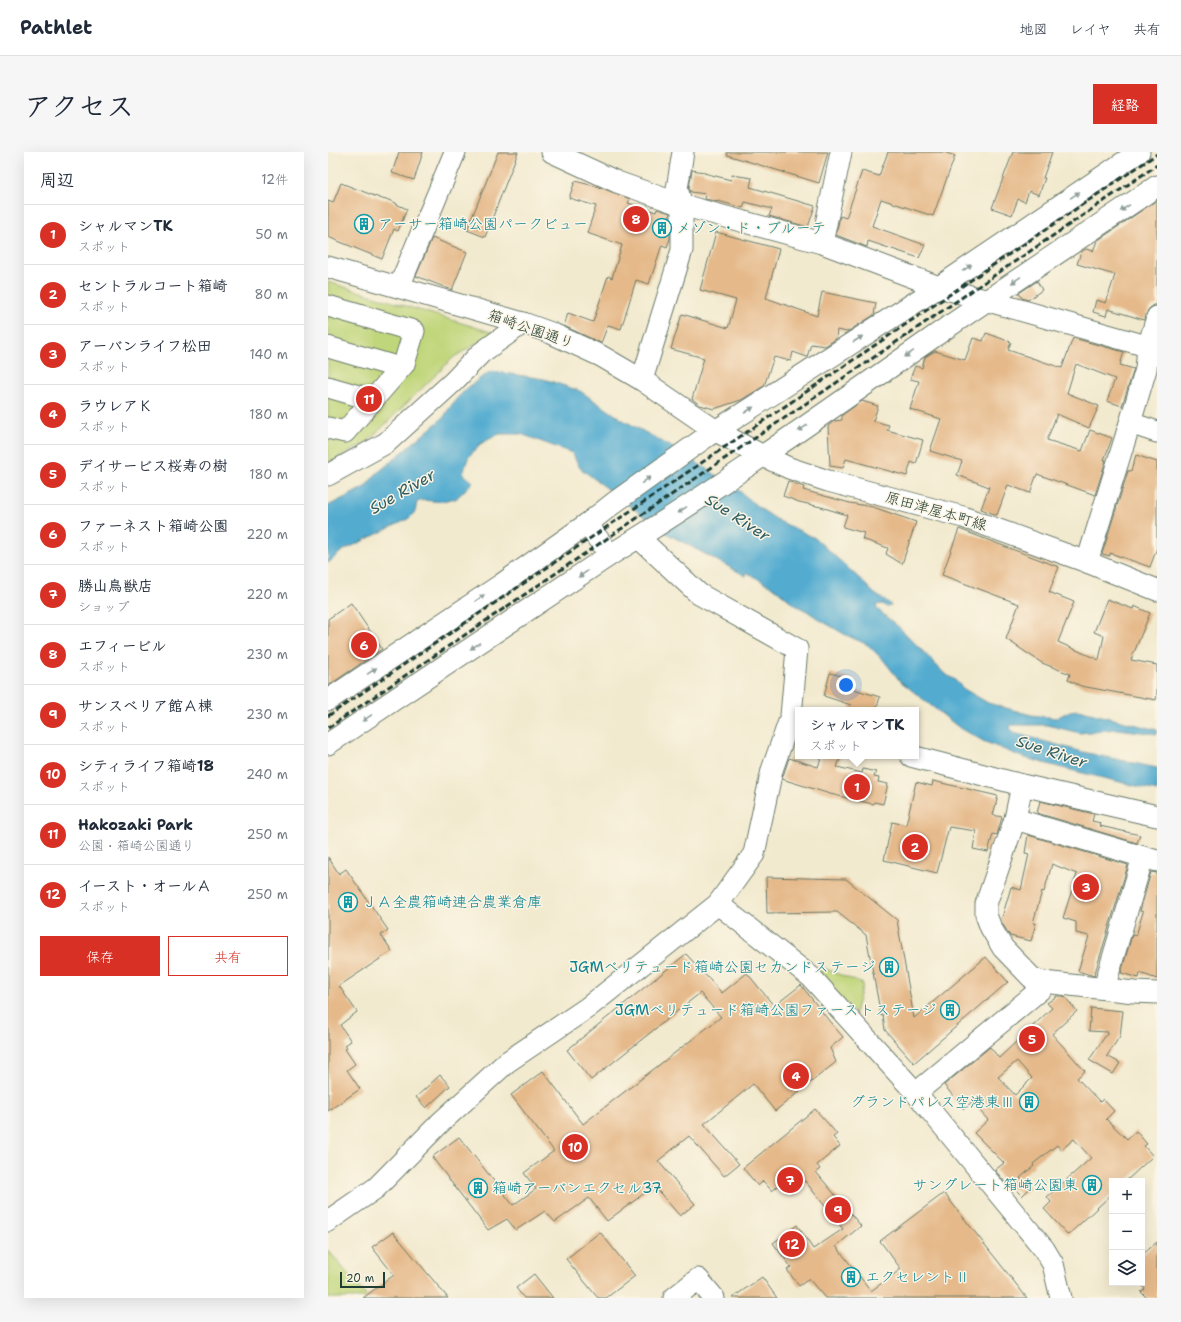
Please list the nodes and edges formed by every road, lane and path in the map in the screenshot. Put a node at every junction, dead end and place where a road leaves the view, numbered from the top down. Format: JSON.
{"nodes":[{"id":1,"x":455,"y":152,"type":"edge"},
{"id":2,"x":552,"y":152,"type":"edge"},
{"id":3,"x":683,"y":152,"type":"edge"},
{"id":4,"x":841,"y":152,"type":"edge"},
{"id":5,"x":1139,"y":152,"type":"edge"},
{"id":6,"x":1157,"y":186,"type":"edge"},
{"id":7,"x":682,"y":205,"type":"junction"},
{"id":8,"x":822,"y":243,"type":"junction"},
{"id":9,"x":328,"y":267,"type":"edge"},
{"id":10,"x":399,"y":287,"type":"junction"},
{"id":11,"x":939,"y":287,"type":"junction"},
{"id":12,"x":986,"y":301,"type":"junction"},
{"id":13,"x":328,"y":306,"type":"edge"},
{"id":14,"x":1157,"y":317,"type":"edge"},
{"id":15,"x":523,"y":323,"type":"junction"},
{"id":16,"x":328,"y":348,"type":"edge"},
{"id":17,"x":1153,"y":348,"type":"edge"},
{"id":18,"x":400,"y":368,"type":"junction"},
{"id":19,"x":642,"y":380,"type":"junction"},
{"id":20,"x":328,"y":387,"type":"edge"},
{"id":21,"x":373,"y":400,"type":"junction"},
{"id":22,"x":1130,"y":423,"type":"junction"},
{"id":23,"x":328,"y":428,"type":"edge"},
{"id":24,"x":1157,"y":432,"type":"edge"},
{"id":25,"x":711,"y":434,"type":"junction"},
{"id":26,"x":756,"y":460,"type":"junction"},
{"id":27,"x":328,"y":475,"type":"edge"},
{"id":28,"x":587,"y":524,"type":"junction"},
{"id":29,"x":647,"y":533,"type":"junction"},
{"id":30,"x":610,"y":555,"type":"junction"},
{"id":31,"x":1087,"y":562,"type":"junction"},
{"id":32,"x":1157,"y":590,"type":"edge"},
{"id":33,"x":328,"y":700,"type":"edge"},
{"id":34,"x":794,"y":717,"type":"edge"},
{"id":35,"x":328,"y":744,"type":"edge"},
{"id":36,"x":919,"y":758,"type":"edge"},
{"id":37,"x":1022,"y":785,"type":"junction"},
{"id":38,"x":1157,"y":816,"type":"edge"},
{"id":39,"x":1015,"y":819,"type":"junction"},
{"id":40,"x":1150,"y":859,"type":"edge"},
{"id":41,"x":718,"y":904,"type":"junction"},
{"id":42,"x":1043,"y":982,"type":"junction"},
{"id":43,"x":1104,"y":988,"type":"junction"},
{"id":44,"x":1157,"y":993,"type":"edge"},
{"id":45,"x":916,"y":1093,"type":"junction"},
{"id":46,"x":328,"y":1221,"type":"edge"},
{"id":47,"x":674,"y":1298,"type":"edge"},
{"id":48,"x":714,"y":1298,"type":"edge"},
{"id":49,"x":1061,"y":1298,"type":"edge"}],
"edges":[{"from":1,"to":10,"type":"street"},
{"from":2,"to":7,"type":"street"},
{"from":3,"to":7,"type":"street"},
{"from":4,"to":8,"type":"street"},
{"from":11,"to":5,"type":"street","one_way":true},
{"from":6,"to":12,"type":"street","one_way":true},
{"from":7,"to":8,"type":"street"},
{"from":7,"to":19,"type":"street"},
{"from":8,"to":11,"type":"street"},
{"from":9,"to":10,"type":"street","name":"箱崎公園通り"},
{"from":10,"to":15,"type":"street","name":"箱崎公園通り"},
{"from":11,"to":12,"type":"street"},
{"from":25,"to":11,"type":"street","one_way":true},
{"from":12,"to":17,"type":"street"},
{"from":12,"to":26,"type":"street","one_way":true},
{"from":13,"to":18,"type":"street"},
{"from":14,"to":17,"type":"street"},
{"from":15,"to":19,"type":"street","name":"箱崎公園通り"},
{"from":15,"to":27,"type":"street"},
{"from":16,"to":18,"type":"street"},
{"from":17,"to":22,"type":"street"},
{"from":18,"to":21,"type":"street"},
{"from":19,"to":25,"type":"street","name":"箱崎公園通り"},
{"from":20,"to":21,"type":"street"},
{"from":21,"to":23,"type":"street"},
{"from":22,"to":24,"type":"street"},
{"from":22,"to":31,"type":"street"},
{"from":25,"to":26,"type":"street","name":"原田津屋本町線"},
{"from":28,"to":25,"type":"street","one_way":true},
{"from":26,"to":29,"type":"street","one_way":true},
{"from":26,"to":31,"type":"street","name":"原田津屋本町線"},
{"from":28,"to":30,"type":"street"},
{"from":33,"to":28,"type":"street","one_way":true},
{"from":29,"to":30,"type":"street"},
{"from":29,"to":34,"type":"street"},
{"from":30,"to":35,"type":"street","one_way":true},
{"from":31,"to":32,"type":"street","name":"原田津屋本町線"},
{"from":34,"to":41,"type":"street"},
{"from":36,"to":37,"type":"street"},
{"from":37,"to":38,"type":"street"},
{"from":37,"to":39,"type":"street"},
{"from":39,"to":40,"type":"street"},
{"from":39,"to":42,"type":"street"},
{"from":40,"to":43,"type":"street"},
{"from":41,"to":45,"type":"street"},
{"from":41,"to":46,"type":"street"},
{"from":42,"to":43,"type":"street"},
{"from":42,"to":45,"type":"street"},
{"from":43,"to":44,"type":"street"},
{"from":45,"to":49,"type":"street"},
{"from":47,"to":48,"type":"street"}]}
